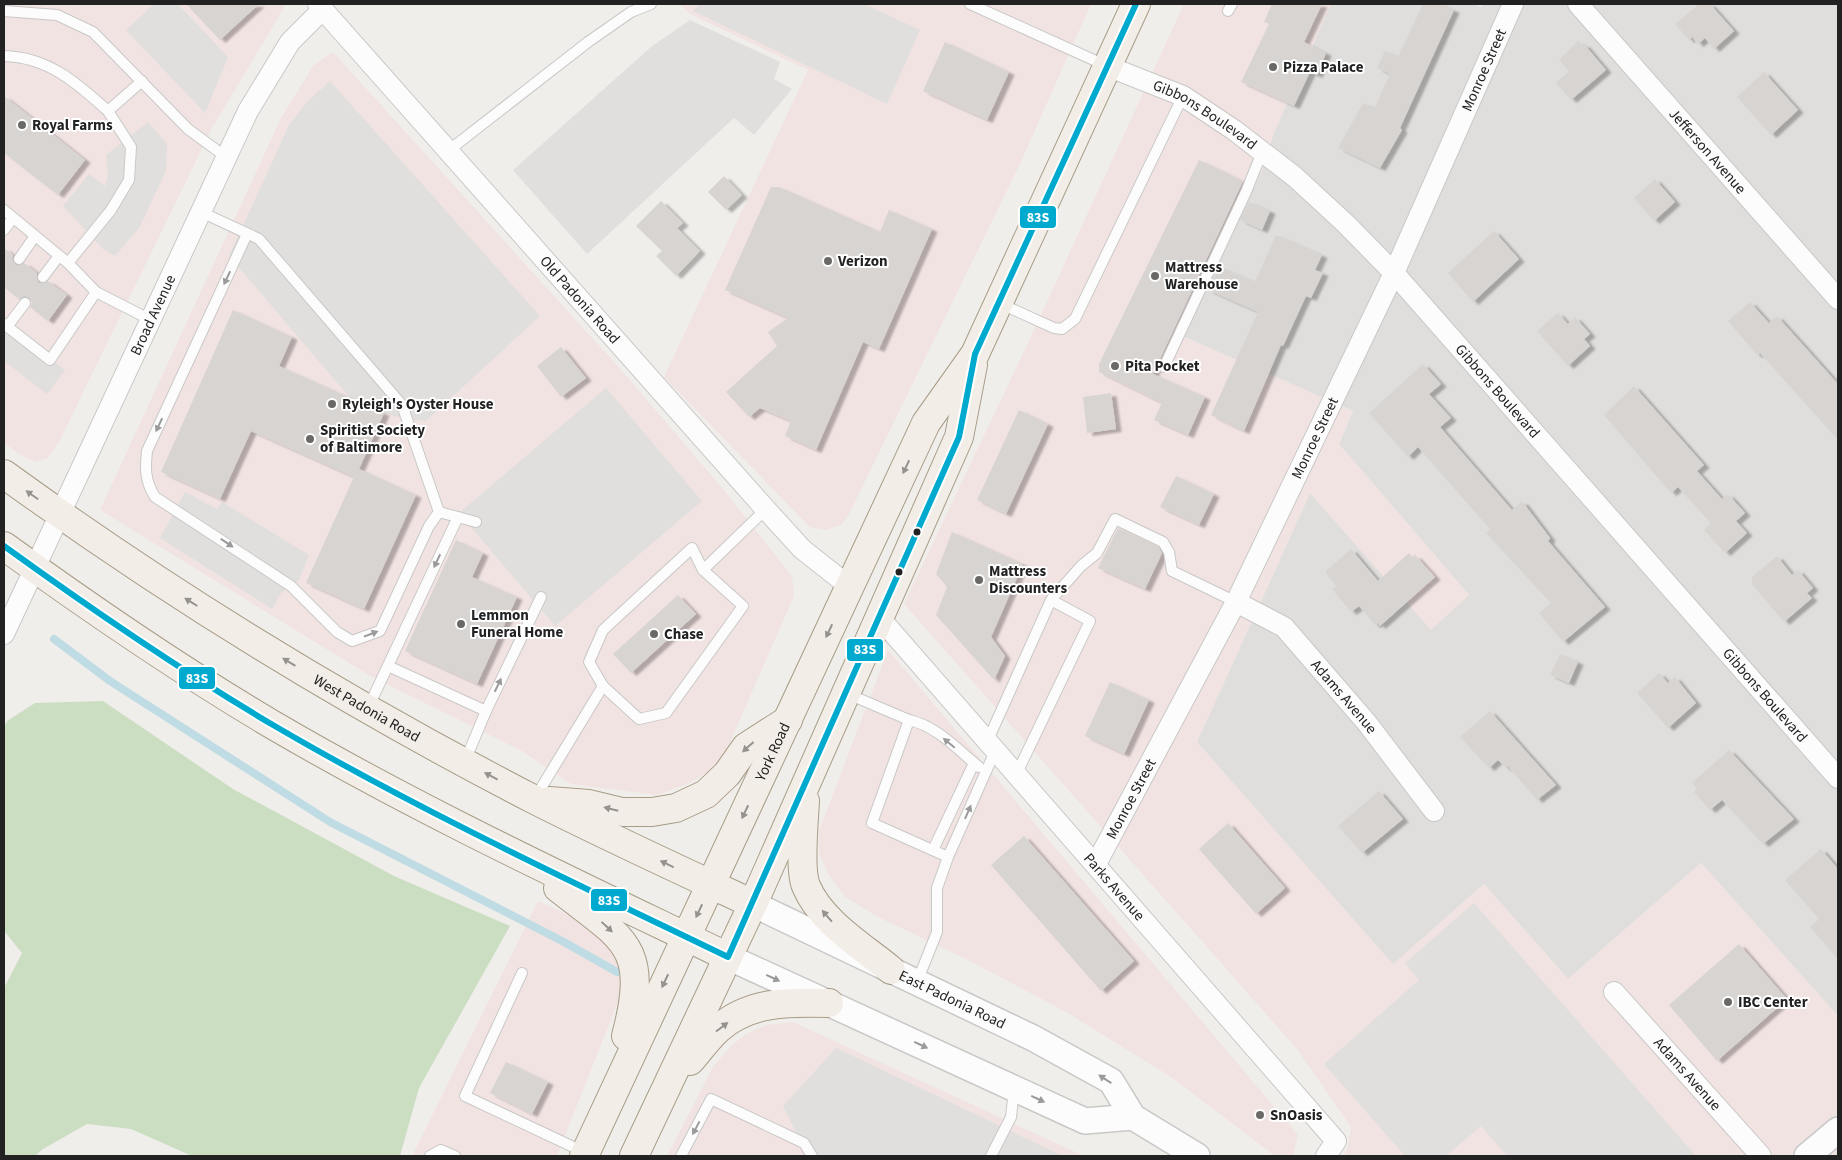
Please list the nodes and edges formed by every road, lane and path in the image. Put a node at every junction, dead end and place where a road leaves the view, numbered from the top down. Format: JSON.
{"nodes":[{"id":1,"x":651,"y":4,"type":"edge"},
{"id":2,"x":970,"y":4,"type":"edge"},
{"id":3,"x":1136,"y":4,"type":"edge"},
{"id":4,"x":1513,"y":4,"type":"edge"},
{"id":5,"x":1578,"y":4,"type":"edge"},
{"id":6,"x":321,"y":6,"type":"edge"},
{"id":7,"x":4,"y":11,"type":"edge"},
{"id":8,"x":4,"y":56,"type":"edge"},
{"id":9,"x":1107,"y":66,"type":"junction"},
{"id":10,"x":142,"y":81,"type":"junction"},
{"id":11,"x":1183,"y":96,"type":"junction"},
{"id":12,"x":108,"y":111,"type":"junction"},
{"id":13,"x":448,"y":151,"type":"junction"},
{"id":14,"x":1262,"y":152,"type":"junction"},
{"id":15,"x":226,"y":157,"type":"junction"},
{"id":16,"x":4,"y":210,"type":"edge"},
{"id":17,"x":200,"y":212,"type":"junction"},
{"id":18,"x":13,"y":218,"type":"junction"},
{"id":19,"x":4,"y":230,"type":"edge"},
{"id":20,"x":247,"y":234,"type":"junction"},
{"id":21,"x":35,"y":236,"type":"junction"},
{"id":22,"x":59,"y":256,"type":"junction"},
{"id":23,"x":19,"y":259,"type":"dead end"},
{"id":24,"x":68,"y":263,"type":"junction"},
{"id":25,"x":1394,"y":272,"type":"junction"},
{"id":26,"x":43,"y":277,"type":"dead end"},
{"id":27,"x":96,"y":292,"type":"junction"},
{"id":28,"x":1838,"y":298,"type":"edge"},
{"id":29,"x":25,"y":303,"type":"dead end"},
{"id":30,"x":998,"y":303,"type":"junction"},
{"id":31,"x":151,"y":320,"type":"junction"},
{"id":32,"x":5,"y":326,"type":"edge"},
{"id":33,"x":975,"y":354,"type":"junction"},
{"id":34,"x":1164,"y":367,"type":"dead end"},
{"id":35,"x":4,"y":474,"type":"edge"},
{"id":36,"x":766,"y":509,"type":"junction"},
{"id":37,"x":439,"y":512,"type":"junction"},
{"id":38,"x":60,"y":515,"type":"junction"},
{"id":39,"x":458,"y":517,"type":"junction"},
{"id":40,"x":476,"y":522,"type":"dead end"},
{"id":41,"x":4,"y":546,"type":"edge"},
{"id":42,"x":34,"y":568,"type":"junction"},
{"id":43,"x":703,"y":570,"type":"junction"},
{"id":44,"x":850,"y":587,"type":"junction"},
{"id":45,"x":541,"y":597,"type":"dead end"},
{"id":46,"x":1051,"y":600,"type":"junction"},
{"id":47,"x":1236,"y":602,"type":"junction"},
{"id":48,"x":879,"y":617,"type":"junction"},
{"id":49,"x":4,"y":634,"type":"edge"},
{"id":50,"x":388,"y":666,"type":"junction"},
{"id":51,"x":603,"y":686,"type":"junction"},
{"id":52,"x":846,"y":693,"type":"junction"},
{"id":53,"x":368,"y":709,"type":"junction"},
{"id":54,"x":486,"y":711,"type":"junction"},
{"id":55,"x":788,"y":720,"type":"junction"},
{"id":56,"x":909,"y":720,"type":"junction"},
{"id":57,"x":992,"y":744,"type":"junction"},
{"id":58,"x":464,"y":762,"type":"junction"},
{"id":59,"x":974,"y":763,"type":"junction"},
{"id":60,"x":986,"y":773,"type":"junction"},
{"id":61,"x":1017,"y":773,"type":"junction"},
{"id":62,"x":1838,"y":778,"type":"edge"},
{"id":63,"x":806,"y":785,"type":"junction"},
{"id":64,"x":534,"y":799,"type":"junction"},
{"id":65,"x":1434,"y":812,"type":"dead end"},
{"id":66,"x":933,"y":850,"type":"junction"},
{"id":67,"x":514,"y":854,"type":"junction"},
{"id":68,"x":948,"y":857,"type":"junction"},
{"id":69,"x":1096,"y":864,"type":"junction"},
{"id":70,"x":711,"y":884,"type":"junction"},
{"id":71,"x":753,"y":904,"type":"junction"},
{"id":72,"x":686,"y":937,"type":"junction"},
{"id":73,"x":728,"y":958,"type":"junction"},
{"id":74,"x":891,"y":970,"type":"junction"},
{"id":75,"x":522,"y":973,"type":"dead end"},
{"id":76,"x":917,"y":982,"type":"junction"},
{"id":77,"x":1614,"y":992,"type":"dead end"},
{"id":78,"x":829,"y":1003,"type":"junction"},
{"id":79,"x":1014,"y":1088,"type":"junction"},
{"id":80,"x":667,"y":1089,"type":"junction"},
{"id":81,"x":607,"y":1106,"type":"junction"},
{"id":82,"x":1133,"y":1117,"type":"junction"},
{"id":83,"x":1838,"y":1130,"type":"edge"},
{"id":84,"x":584,"y":1154,"type":"edge"},
{"id":85,"x":430,"y":1156,"type":"edge"},
{"id":86,"x":455,"y":1156,"type":"edge"},
{"id":87,"x":634,"y":1156,"type":"edge"},
{"id":88,"x":681,"y":1156,"type":"edge"},
{"id":89,"x":812,"y":1156,"type":"edge"},
{"id":90,"x":991,"y":1156,"type":"edge"},
{"id":91,"x":1197,"y":1156,"type":"edge"},
{"id":92,"x":1326,"y":1156,"type":"edge"},
{"id":93,"x":1761,"y":1156,"type":"edge"},
{"id":94,"x":1807,"y":1156,"type":"edge"}],
"edges":[{"from":1,"to":13,"type":"lane"},
{"from":2,"to":9,"type":"lane"},
{"from":3,"to":9,"type":"main road","name":"York Road"},
{"from":4,"to":25,"type":"street","name":"Monroe Street"},
{"from":5,"to":28,"type":"street","name":"Jefferson Avenue"},
{"from":6,"to":13,"type":"street","name":"Old Padonia Road"},
{"from":6,"to":15,"type":"street","name":"Broad Avenue"},
{"from":7,"to":10,"type":"lane"},
{"from":8,"to":12,"type":"lane"},
{"from":9,"to":11,"type":"street","name":"Gibbons Boulevard"},
{"from":9,"to":30,"type":"main road","name":"York Road"},
{"from":10,"to":12,"type":"lane"},
{"from":10,"to":15,"type":"lane"},
{"from":11,"to":14,"type":"street","name":"Gibbons Boulevard"},
{"from":11,"to":30,"type":"lane"},
{"from":12,"to":24,"type":"lane"},
{"from":13,"to":36,"type":"street","name":"Old Padonia Road"},
{"from":14,"to":25,"type":"street","name":"Gibbons Boulevard"},
{"from":14,"to":34,"type":"lane"},
{"from":15,"to":17,"type":"street","name":"Broad Avenue"},
{"from":16,"to":18,"type":"lane"},
{"from":17,"to":20,"type":"lane"},
{"from":17,"to":31,"type":"street","name":"Broad Avenue"},
{"from":18,"to":19,"type":"lane"},
{"from":18,"to":21,"type":"lane"},
{"from":20,"to":37,"type":"lane"},
{"from":20,"to":37,"type":"lane","one_way":true},
{"from":21,"to":22,"type":"lane"},
{"from":21,"to":23,"type":"lane"},
{"from":22,"to":24,"type":"lane"},
{"from":22,"to":26,"type":"lane"},
{"from":24,"to":27,"type":"lane"},
{"from":25,"to":47,"type":"street","name":"Monroe Street"},
{"from":25,"to":62,"type":"street","name":"Gibbons Boulevard"},
{"from":27,"to":31,"type":"lane"},
{"from":27,"to":32,"type":"lane"},
{"from":29,"to":32,"type":"lane"},
{"from":30,"to":33,"type":"main road","name":"York Road"},
{"from":31,"to":38,"type":"street","name":"Broad Avenue"},
{"from":33,"to":44,"type":"main road","name":"York Road","one_way":true},
{"from":33,"to":48,"type":"main road","name":"York Road"},
{"from":38,"to":35,"type":"main road","name":"West Padonia Road","one_way":true},
{"from":36,"to":43,"type":"lane"},
{"from":36,"to":44,"type":"street","name":"Old Padonia Road"},
{"from":37,"to":39,"type":"lane"},
{"from":38,"to":42,"type":"street","name":"Broad Avenue"},
{"from":53,"to":38,"type":"main road","name":"West Padonia Road","one_way":true},
{"from":39,"to":40,"type":"lane"},
{"from":39,"to":50,"type":"lane","one_way":true},
{"from":41,"to":42,"type":"main road"},
{"from":42,"to":49,"type":"street","name":"Broad Avenue"},
{"from":42,"to":67,"type":"main road"},
{"from":43,"to":51,"type":"lane"},
{"from":43,"to":51,"type":"lane"},
{"from":44,"to":55,"type":"main road","name":"York Road","one_way":true},
{"from":54,"to":45,"type":"lane","one_way":true},
{"from":46,"to":47,"type":"lane"},
{"from":46,"to":57,"type":"lane"},
{"from":46,"to":61,"type":"lane"},
{"from":47,"to":65,"type":"street","name":"Adams Avenue"},
{"from":47,"to":69,"type":"street","name":"Monroe Street"},
{"from":48,"to":52,"type":"main road","name":"York Road"},
{"from":48,"to":57,"type":"street","name":"Parks Avenue"},
{"from":50,"to":53,"type":"lane"},
{"from":50,"to":54,"type":"lane"},
{"from":51,"to":64,"type":"lane"},
{"from":52,"to":56,"type":"lane"},
{"from":52,"to":63,"type":"main road","name":"York Road"},
{"from":53,"to":58,"type":"main road","name":"West Padonia Road"},
{"from":54,"to":58,"type":"lane"},
{"from":55,"to":64,"type":"main road","one_way":true},
{"from":55,"to":70,"type":"main road","name":"York Road","one_way":true},
{"from":59,"to":56,"type":"lane","one_way":true},
{"from":56,"to":66,"type":"lane"},
{"from":57,"to":60,"type":"lane"},
{"from":57,"to":61,"type":"street","name":"Parks Avenue"},
{"from":64,"to":58,"type":"main road","name":"West Padonia Road","one_way":true},
{"from":59,"to":60,"type":"lane"},
{"from":59,"to":66,"type":"lane"},
{"from":68,"to":60,"type":"lane","one_way":true},
{"from":61,"to":69,"type":"street","name":"Parks Avenue"},
{"from":63,"to":71,"type":"main road","name":"York Road"},
{"from":74,"to":63,"type":"main road","one_way":true},
{"from":70,"to":64,"type":"main road","name":"West Padonia Road","one_way":true},
{"from":66,"to":68,"type":"lane"},
{"from":67,"to":72,"type":"main road"},
{"from":67,"to":81,"type":"main road","one_way":true},
{"from":68,"to":76,"type":"lane"},
{"from":69,"to":92,"type":"street","name":"Parks Avenue"},
{"from":70,"to":71,"type":"main road","name":"West Padonia Road"},
{"from":70,"to":72,"type":"main road","name":"York Road","one_way":true},
{"from":71,"to":73,"type":"main road","name":"York Road"},
{"from":71,"to":74,"type":"street","name":"East Padonia Road"},
{"from":72,"to":73,"type":"main road"},
{"from":72,"to":81,"type":"main road","name":"York Road","one_way":true},
{"from":73,"to":78,"type":"street","one_way":true},
{"from":73,"to":80,"type":"main road","name":"York Road"},
{"from":74,"to":76,"type":"street","name":"East Padonia Road"},
{"from":75,"to":84,"type":"lane"},
{"from":82,"to":76,"type":"street","name":"East Padonia Road","one_way":true},
{"from":77,"to":93,"type":"street","name":"Adams Avenue"},
{"from":78,"to":79,"type":"street","one_way":true},
{"from":80,"to":78,"type":"main road","one_way":true},
{"from":79,"to":82,"type":"street","one_way":true},
{"from":79,"to":90,"type":"lane"},
{"from":80,"to":87,"type":"main road","name":"York Road"},
{"from":81,"to":84,"type":"main road","name":"York Road"},
{"from":82,"to":91,"type":"street","name":"East Padonia Road"},
{"from":83,"to":94,"type":"street"},
{"from":85,"to":86,"type":"lane"},
{"from":89,"to":88,"type":"lane","one_way":true}]}
